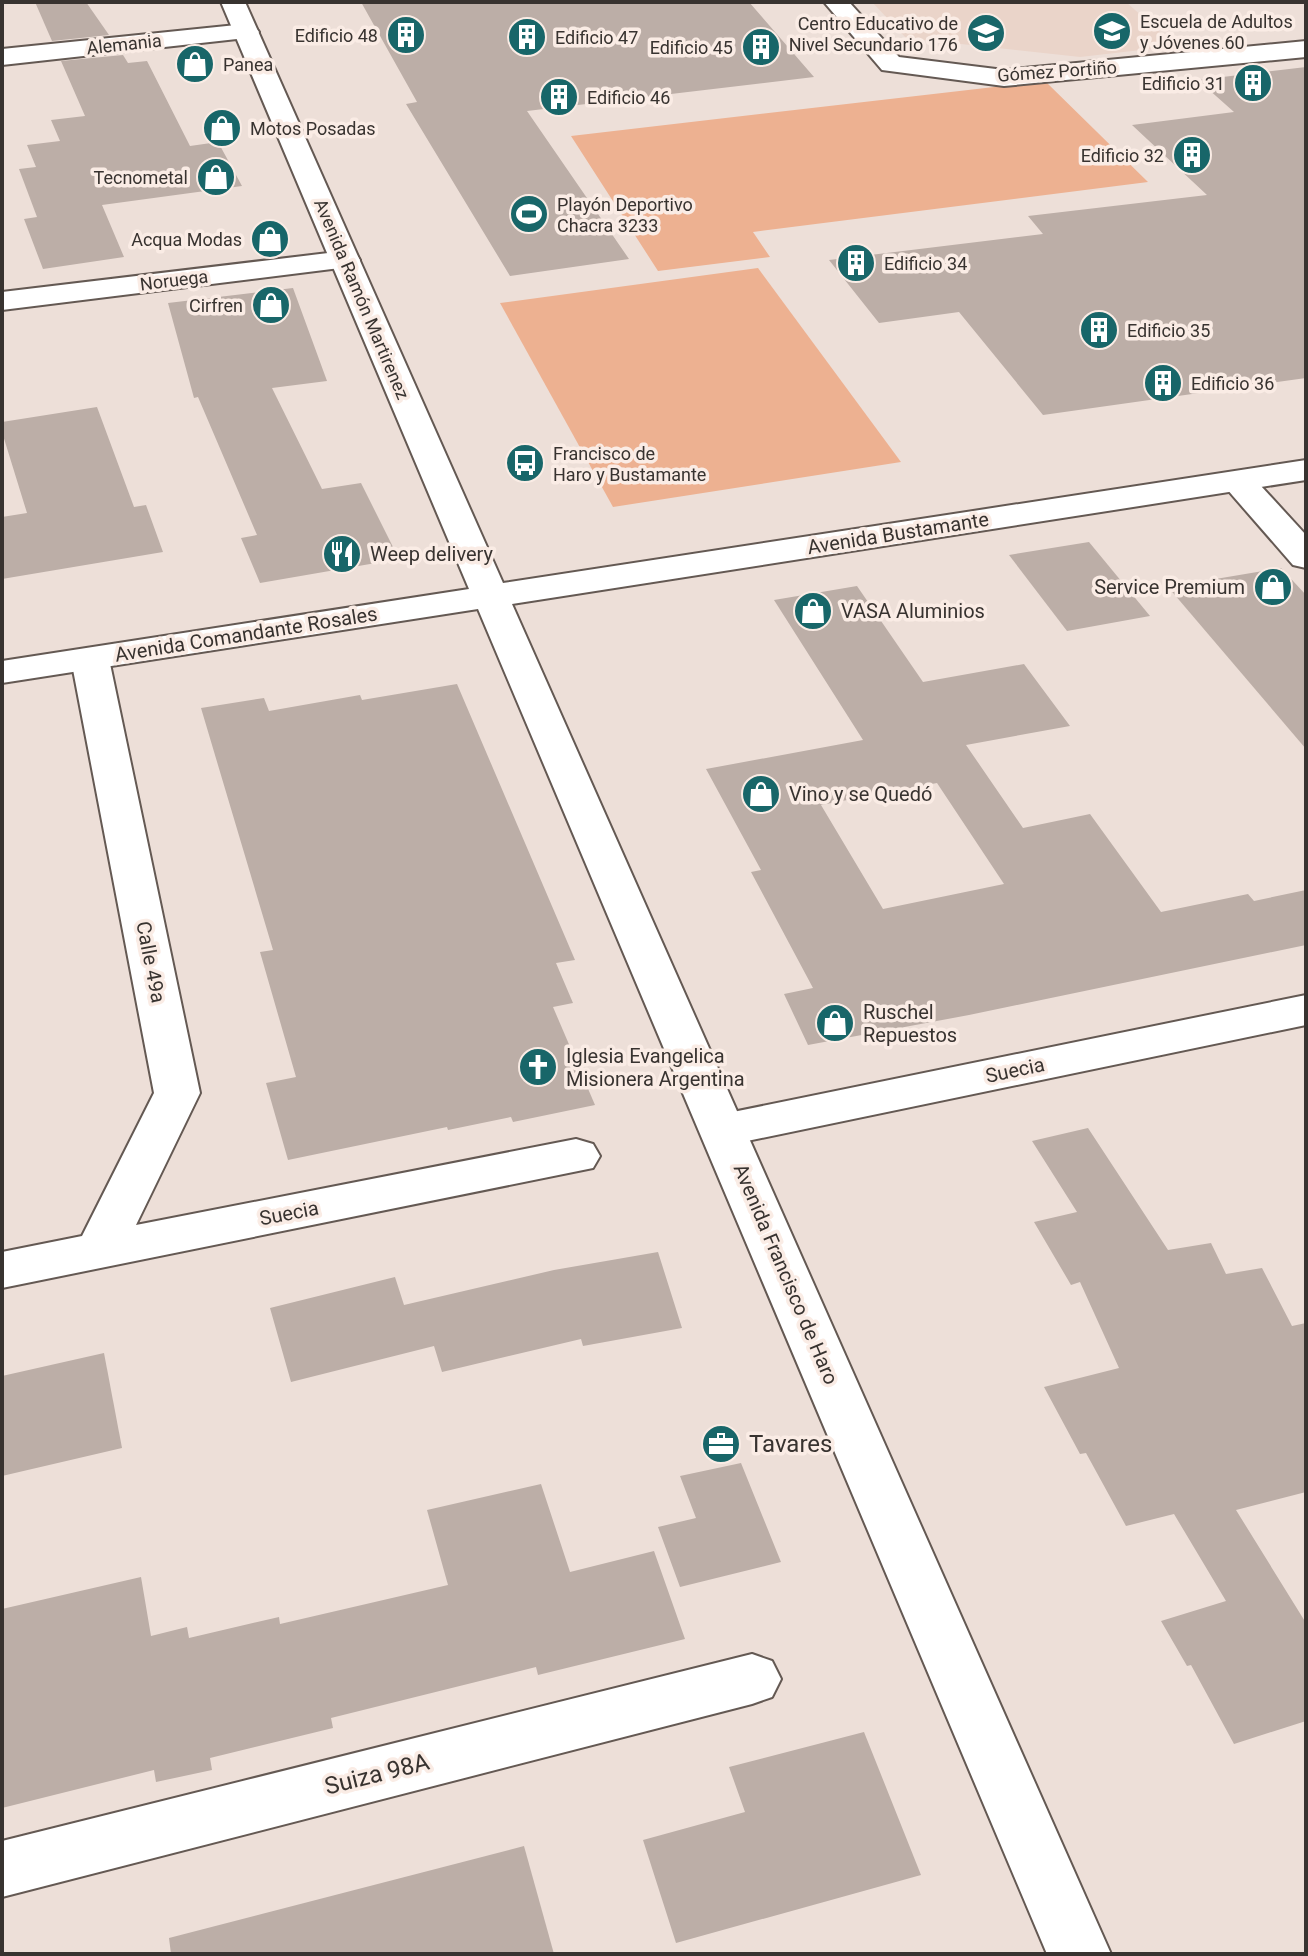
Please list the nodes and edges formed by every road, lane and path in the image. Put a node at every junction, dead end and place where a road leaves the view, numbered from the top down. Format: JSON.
{"nodes":[{"id":1,"x":233,"y":2,"type":"edge"},
{"id":2,"x":836,"y":2,"type":"edge"},
{"id":3,"x":246,"y":32,"type":"junction"},
{"id":4,"x":1306,"y":49,"type":"edge"},
{"id":5,"x":2,"y":57,"type":"edge"},
{"id":6,"x":345,"y":260,"type":"junction"},
{"id":7,"x":2,"y":301,"type":"edge"},
{"id":8,"x":1306,"y":470,"type":"edge"},
{"id":9,"x":1238,"y":481,"type":"junction"},
{"id":10,"x":1306,"y":557,"type":"edge"},
{"id":11,"x":490,"y":596,"type":"junction"},
{"id":12,"x":90,"y":659,"type":"junction"},
{"id":13,"x":2,"y":672,"type":"edge"},
{"id":14,"x":1306,"y":1010,"type":"edge"},
{"id":15,"x":723,"y":1130,"type":"junction"},
{"id":16,"x":576,"y":1156,"type":"dead end"},
{"id":17,"x":99,"y":1251,"type":"junction"},
{"id":18,"x":2,"y":1270,"type":"edge"},
{"id":19,"x":752,"y":1679,"type":"dead end"},
{"id":20,"x":2,"y":1869,"type":"edge"},
{"id":21,"x":1079,"y":1954,"type":"edge"}],
"edges":[{"from":1,"to":3,"type":"main road","name":"Avenida Ramón Martirenez"},
{"from":2,"to":4,"type":"main road","name":"Gómez Portiño"},
{"from":3,"to":5,"type":"main road","name":"Alemania"},
{"from":3,"to":6,"type":"main road","name":"Avenida Ramón Martirenez"},
{"from":6,"to":7,"type":"main road","name":"Noruega"},
{"from":6,"to":11,"type":"main road","name":"Avenida Ramón Martirenez"},
{"from":8,"to":9,"type":"main road","name":"Avenida Bustamante"},
{"from":9,"to":10,"type":"main road"},
{"from":9,"to":11,"type":"main road","name":"Avenida Bustamante"},
{"from":11,"to":12,"type":"main road","name":"Avenida Comandante Rosales"},
{"from":11,"to":15,"type":"main road","name":"Avenida Francisco de Haro"},
{"from":12,"to":13,"type":"main road","name":"Avenida Comandante Rosales"},
{"from":12,"to":17,"type":"main road","name":"Calle 49a"},
{"from":14,"to":15,"type":"main road","name":"Suecia"},
{"from":15,"to":21,"type":"main road","name":"Avenida Francisco de Haro"},
{"from":16,"to":17,"type":"main road","name":"Suecia"},
{"from":17,"to":18,"type":"main road","name":"Suecia"},
{"from":19,"to":20,"type":"main road","name":"Suiza 98A"}]}
